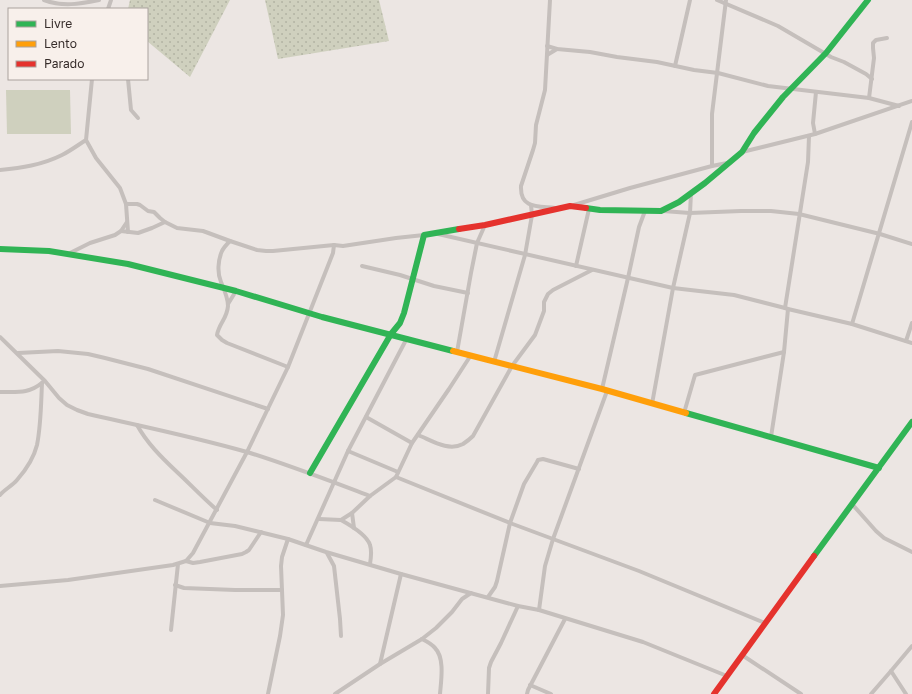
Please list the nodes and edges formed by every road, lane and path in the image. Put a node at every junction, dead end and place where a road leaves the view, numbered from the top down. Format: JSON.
{"nodes":[{"id":1,"x":44,"y":0,"type":"edge"},
{"id":2,"x":99,"y":0,"type":"edge"},
{"id":3,"x":550,"y":0,"type":"edge"},
{"id":4,"x":690,"y":0,"type":"edge"},
{"id":5,"x":717,"y":0,"type":"edge"},
{"id":6,"x":868,"y":0,"type":"edge"},
{"id":7,"x":726,"y":2,"type":"edge"},
{"id":8,"x":887,"y":38,"type":"dead end"},
{"id":9,"x":547,"y":46,"type":"junction"},
{"id":10,"x":557,"y":49,"type":"junction"},
{"id":11,"x":826,"y":53,"type":"junction"},
{"id":12,"x":547,"y":55,"type":"junction"},
{"id":13,"x":675,"y":66,"type":"junction"},
{"id":14,"x":873,"y":71,"type":"junction"},
{"id":15,"x":718,"y":73,"type":"junction"},
{"id":16,"x":866,"y":74,"type":"junction"},
{"id":17,"x":872,"y":79,"type":"junction"},
{"id":18,"x":92,"y":80,"type":"edge"},
{"id":19,"x":128,"y":80,"type":"edge"},
{"id":20,"x":791,"y":89,"type":"junction"},
{"id":21,"x":816,"y":92,"type":"junction"},
{"id":22,"x":869,"y":98,"type":"junction"},
{"id":23,"x":910,"y":102,"type":"edge"},
{"id":24,"x":899,"y":106,"type":"junction"},
{"id":25,"x":912,"y":107,"type":"edge"},
{"id":26,"x":138,"y":118,"type":"dead end"},
{"id":27,"x":912,"y":122,"type":"edge"},
{"id":28,"x":814,"y":134,"type":"junction"},
{"id":29,"x":809,"y":136,"type":"junction"},
{"id":30,"x":86,"y":140,"type":"junction"},
{"id":31,"x":742,"y":152,"type":"junction"},
{"id":32,"x":730,"y":163,"type":"junction"},
{"id":33,"x":712,"y":166,"type":"junction"},
{"id":34,"x":0,"y":170,"type":"edge"},
{"id":35,"x":691,"y":193,"type":"junction"},
{"id":36,"x":126,"y":204,"type":"junction"},
{"id":37,"x":531,"y":205,"type":"junction"},
{"id":38,"x":570,"y":206,"type":"junction"},
{"id":39,"x":557,"y":208,"type":"junction"},
{"id":40,"x":589,"y":209,"type":"junction"},
{"id":41,"x":645,"y":211,"type":"junction"},
{"id":42,"x":661,"y":211,"type":"junction"},
{"id":43,"x":690,"y":213,"type":"junction"},
{"id":44,"x":799,"y":214,"type":"junction"},
{"id":45,"x":532,"y":215,"type":"junction"},
{"id":46,"x":127,"y":222,"type":"junction"},
{"id":47,"x":165,"y":222,"type":"junction"},
{"id":48,"x":485,"y":225,"type":"junction"},
{"id":49,"x":121,"y":231,"type":"junction"},
{"id":50,"x":128,"y":232,"type":"junction"},
{"id":51,"x":435,"y":234,"type":"junction"},
{"id":52,"x":880,"y":234,"type":"junction"},
{"id":53,"x":424,"y":235,"type":"junction"},
{"id":54,"x":230,"y":241,"type":"junction"},
{"id":55,"x":477,"y":243,"type":"junction"},
{"id":56,"x":912,"y":244,"type":"edge"},
{"id":57,"x":334,"y":245,"type":"junction"},
{"id":58,"x":343,"y":246,"type":"junction"},
{"id":59,"x":0,"y":249,"type":"edge"},
{"id":60,"x":333,"y":253,"type":"junction"},
{"id":61,"x":68,"y":254,"type":"junction"},
{"id":62,"x":525,"y":255,"type":"junction"},
{"id":63,"x":362,"y":266,"type":"dead end"},
{"id":64,"x":576,"y":266,"type":"junction"},
{"id":65,"x":592,"y":270,"type":"junction"},
{"id":66,"x":628,"y":278,"type":"junction"},
{"id":67,"x":413,"y":279,"type":"junction"},
{"id":68,"x":224,"y":288,"type":"junction"},
{"id":69,"x":673,"y":288,"type":"junction"},
{"id":70,"x":236,"y":291,"type":"junction"},
{"id":71,"x":468,"y":293,"type":"junction"},
{"id":72,"x":228,"y":304,"type":"junction"},
{"id":73,"x":787,"y":308,"type":"junction"},
{"id":74,"x":310,"y":313,"type":"junction"},
{"id":75,"x":912,"y":323,"type":"edge"},
{"id":76,"x":852,"y":324,"type":"junction"},
{"id":77,"x":391,"y":334,"type":"junction"},
{"id":78,"x":0,"y":337,"type":"edge"},
{"id":79,"x":407,"y":338,"type":"junction"},
{"id":80,"x":906,"y":341,"type":"junction"},
{"id":81,"x":912,"y":343,"type":"edge"},
{"id":82,"x":457,"y":352,"type":"junction"},
{"id":83,"x":784,"y":352,"type":"junction"},
{"id":84,"x":18,"y":354,"type":"junction"},
{"id":85,"x":471,"y":355,"type":"junction"},
{"id":86,"x":494,"y":362,"type":"junction"},
{"id":87,"x":512,"y":366,"type":"junction"},
{"id":88,"x":288,"y":367,"type":"junction"},
{"id":89,"x":44,"y":382,"type":"junction"},
{"id":90,"x":604,"y":390,"type":"junction"},
{"id":91,"x":0,"y":392,"type":"edge"},
{"id":92,"x":652,"y":404,"type":"junction"},
{"id":93,"x":268,"y":409,"type":"junction"},
{"id":94,"x":684,"y":413,"type":"junction"},
{"id":95,"x":366,"y":417,"type":"junction"},
{"id":96,"x":912,"y":422,"type":"edge"},
{"id":97,"x":137,"y":425,"type":"junction"},
{"id":98,"x":418,"y":435,"type":"junction"},
{"id":99,"x":771,"y":437,"type":"junction"},
{"id":100,"x":412,"y":443,"type":"junction"},
{"id":101,"x":348,"y":451,"type":"junction"},
{"id":102,"x":248,"y":452,"type":"junction"},
{"id":103,"x":879,"y":468,"type":"junction"},
{"id":104,"x":579,"y":469,"type":"junction"},
{"id":105,"x":398,"y":472,"type":"junction"},
{"id":106,"x":310,"y":473,"type":"junction"},
{"id":107,"x":396,"y":477,"type":"junction"},
{"id":108,"x":334,"y":483,"type":"junction"},
{"id":109,"x":0,"y":495,"type":"edge"},
{"id":110,"x":370,"y":496,"type":"junction"},
{"id":111,"x":155,"y":500,"type":"dead end"},
{"id":112,"x":852,"y":504,"type":"junction"},
{"id":113,"x":217,"y":510,"type":"junction"},
{"id":114,"x":352,"y":513,"type":"junction"},
{"id":115,"x":319,"y":519,"type":"junction"},
{"id":116,"x":341,"y":520,"type":"junction"},
{"id":117,"x":210,"y":523,"type":"junction"},
{"id":118,"x":510,"y":523,"type":"junction"},
{"id":119,"x":354,"y":528,"type":"junction"},
{"id":120,"x":261,"y":532,"type":"junction"},
{"id":121,"x":288,"y":539,"type":"junction"},
{"id":122,"x":552,"y":539,"type":"junction"},
{"id":123,"x":306,"y":545,"type":"junction"},
{"id":124,"x":326,"y":552,"type":"junction"},
{"id":125,"x":912,"y":552,"type":"edge"},
{"id":126,"x":186,"y":561,"type":"junction"},
{"id":127,"x":178,"y":564,"type":"junction"},
{"id":128,"x":370,"y":564,"type":"junction"},
{"id":129,"x":401,"y":574,"type":"junction"},
{"id":130,"x":175,"y":585,"type":"junction"},
{"id":131,"x":0,"y":586,"type":"edge"},
{"id":132,"x":457,"y":589,"type":"junction"},
{"id":133,"x":282,"y":590,"type":"junction"},
{"id":134,"x":471,"y":593,"type":"junction"},
{"id":135,"x":488,"y":597,"type":"junction"},
{"id":136,"x":462,"y":599,"type":"junction"},
{"id":137,"x":518,"y":606,"type":"junction"},
{"id":138,"x":539,"y":610,"type":"junction"},
{"id":139,"x":565,"y":619,"type":"junction"},
{"id":140,"x":764,"y":623,"type":"junction"},
{"id":141,"x":171,"y":630,"type":"dead end"},
{"id":142,"x":341,"y":636,"type":"dead end"},
{"id":143,"x":422,"y":638,"type":"junction"},
{"id":144,"x":912,"y":646,"type":"edge"},
{"id":145,"x":742,"y":655,"type":"junction"},
{"id":146,"x":380,"y":664,"type":"junction"},
{"id":147,"x":891,"y":671,"type":"junction"},
{"id":148,"x":727,"y":676,"type":"junction"},
{"id":149,"x":530,"y":685,"type":"junction"},
{"id":150,"x":268,"y":694,"type":"edge"},
{"id":151,"x":335,"y":694,"type":"edge"},
{"id":152,"x":440,"y":694,"type":"edge"},
{"id":153,"x":488,"y":694,"type":"edge"},
{"id":154,"x":527,"y":694,"type":"edge"},
{"id":155,"x":551,"y":694,"type":"edge"},
{"id":156,"x":714,"y":694,"type":"edge"},
{"id":157,"x":801,"y":694,"type":"edge"},
{"id":158,"x":871,"y":694,"type":"edge"},
{"id":159,"x":906,"y":694,"type":"edge"}],
"edges":[{"from":1,"to":2,"type":"street"},
{"from":3,"to":9,"type":"street"},
{"from":4,"to":13,"type":"street"},
{"from":5,"to":7,"type":"street"},
{"from":6,"to":11,"type":"street"},
{"from":7,"to":11,"type":"street"},
{"from":7,"to":15,"type":"street"},
{"from":8,"to":14,"type":"street"},
{"from":9,"to":10,"type":"street"},
{"from":9,"to":12,"type":"street"},
{"from":10,"to":12,"type":"street"},
{"from":10,"to":13,"type":"street"},
{"from":11,"to":16,"type":"street"},
{"from":11,"to":20,"type":"street"},
{"from":12,"to":37,"type":"street"},
{"from":13,"to":15,"type":"street"},
{"from":14,"to":16,"type":"street"},
{"from":14,"to":17,"type":"street"},
{"from":15,"to":20,"type":"street"},
{"from":15,"to":33,"type":"street"},
{"from":16,"to":17,"type":"street"},
{"from":17,"to":22,"type":"street"},
{"from":18,"to":30,"type":"street"},
{"from":19,"to":26,"type":"street"},
{"from":20,"to":21,"type":"street"},
{"from":20,"to":31,"type":"street"},
{"from":21,"to":22,"type":"street"},
{"from":21,"to":28,"type":"street"},
{"from":22,"to":24,"type":"street"},
{"from":23,"to":24,"type":"street"},
{"from":23,"to":25,"type":"street"},
{"from":24,"to":28,"type":"street"},
{"from":27,"to":52,"type":"street"},
{"from":28,"to":29,"type":"street"},
{"from":29,"to":31,"type":"street"},
{"from":29,"to":44,"type":"street"},
{"from":30,"to":34,"type":"street"},
{"from":30,"to":36,"type":"street"},
{"from":31,"to":32,"type":"street"},
{"from":32,"to":33,"type":"street"},
{"from":32,"to":35,"type":"street"},
{"from":33,"to":38,"type":"street"},
{"from":35,"to":42,"type":"street"},
{"from":35,"to":43,"type":"street"},
{"from":36,"to":46,"type":"street"},
{"from":36,"to":47,"type":"street"},
{"from":37,"to":39,"type":"street"},
{"from":37,"to":45,"type":"street"},
{"from":38,"to":39,"type":"street"},
{"from":38,"to":40,"type":"street"},
{"from":39,"to":45,"type":"street"},
{"from":40,"to":41,"type":"street"},
{"from":40,"to":64,"type":"street"},
{"from":41,"to":42,"type":"street"},
{"from":41,"to":66,"type":"street"},
{"from":42,"to":43,"type":"street"},
{"from":43,"to":44,"type":"street"},
{"from":43,"to":69,"type":"street"},
{"from":44,"to":52,"type":"street"},
{"from":44,"to":73,"type":"street"},
{"from":45,"to":48,"type":"street"},
{"from":45,"to":62,"type":"street"},
{"from":46,"to":49,"type":"street"},
{"from":46,"to":50,"type":"street"},
{"from":47,"to":50,"type":"street"},
{"from":47,"to":54,"type":"street"},
{"from":48,"to":51,"type":"street"},
{"from":48,"to":55,"type":"street"},
{"from":49,"to":50,"type":"street"},
{"from":49,"to":61,"type":"street"},
{"from":51,"to":53,"type":"street"},
{"from":51,"to":55,"type":"street"},
{"from":52,"to":56,"type":"street"},
{"from":52,"to":76,"type":"street"},
{"from":53,"to":58,"type":"street"},
{"from":53,"to":67,"type":"street"},
{"from":54,"to":57,"type":"street"},
{"from":54,"to":68,"type":"street"},
{"from":55,"to":62,"type":"street"},
{"from":55,"to":71,"type":"street"},
{"from":57,"to":58,"type":"street"},
{"from":57,"to":60,"type":"street"},
{"from":58,"to":60,"type":"street"},
{"from":59,"to":61,"type":"street"},
{"from":60,"to":74,"type":"street"},
{"from":61,"to":68,"type":"street"},
{"from":62,"to":64,"type":"street"},
{"from":62,"to":86,"type":"street"},
{"from":63,"to":67,"type":"street"},
{"from":64,"to":65,"type":"street"},
{"from":65,"to":66,"type":"street"},
{"from":65,"to":87,"type":"street"},
{"from":66,"to":69,"type":"street"},
{"from":66,"to":90,"type":"street"},
{"from":67,"to":71,"type":"street"},
{"from":67,"to":77,"type":"street"},
{"from":68,"to":70,"type":"street"},
{"from":68,"to":72,"type":"street"},
{"from":69,"to":73,"type":"street"},
{"from":69,"to":92,"type":"street"},
{"from":70,"to":72,"type":"street"},
{"from":70,"to":74,"type":"street"},
{"from":71,"to":82,"type":"street"},
{"from":72,"to":88,"type":"street"},
{"from":73,"to":76,"type":"street"},
{"from":73,"to":83,"type":"street"},
{"from":74,"to":77,"type":"street"},
{"from":74,"to":88,"type":"street"},
{"from":75,"to":80,"type":"street"},
{"from":76,"to":80,"type":"street"},
{"from":77,"to":79,"type":"street"},
{"from":77,"to":106,"type":"street"},
{"from":78,"to":84,"type":"street"},
{"from":79,"to":82,"type":"street"},
{"from":79,"to":95,"type":"street"},
{"from":80,"to":81,"type":"street"},
{"from":82,"to":85,"type":"street"},
{"from":83,"to":94,"type":"street"},
{"from":83,"to":99,"type":"street"},
{"from":84,"to":89,"type":"street"},
{"from":84,"to":93,"type":"street"},
{"from":85,"to":86,"type":"street"},
{"from":85,"to":98,"type":"street"},
{"from":86,"to":87,"type":"street"},
{"from":87,"to":90,"type":"street"},
{"from":87,"to":98,"type":"street"},
{"from":88,"to":93,"type":"street"},
{"from":89,"to":91,"type":"street"},
{"from":89,"to":97,"type":"street"},
{"from":89,"to":109,"type":"street"},
{"from":90,"to":92,"type":"street"},
{"from":90,"to":104,"type":"street"},
{"from":92,"to":94,"type":"street"},
{"from":93,"to":102,"type":"street"},
{"from":94,"to":99,"type":"street"},
{"from":95,"to":100,"type":"street"},
{"from":95,"to":101,"type":"street"},
{"from":96,"to":103,"type":"street"},
{"from":97,"to":102,"type":"street"},
{"from":97,"to":113,"type":"street"},
{"from":98,"to":100,"type":"street"},
{"from":99,"to":103,"type":"street"},
{"from":100,"to":105,"type":"street"},
{"from":101,"to":105,"type":"street"},
{"from":101,"to":108,"type":"street"},
{"from":102,"to":106,"type":"street"},
{"from":102,"to":113,"type":"street"},
{"from":103,"to":112,"type":"street"},
{"from":104,"to":118,"type":"street"},
{"from":104,"to":122,"type":"street"},
{"from":105,"to":107,"type":"street"},
{"from":106,"to":108,"type":"street"},
{"from":107,"to":110,"type":"street"},
{"from":107,"to":118,"type":"street"},
{"from":108,"to":110,"type":"street"},
{"from":108,"to":115,"type":"street"},
{"from":110,"to":114,"type":"street"},
{"from":111,"to":117,"type":"street"},
{"from":112,"to":125,"type":"street"},
{"from":112,"to":140,"type":"street"},
{"from":113,"to":117,"type":"street"},
{"from":114,"to":116,"type":"street"},
{"from":114,"to":119,"type":"street"},
{"from":115,"to":116,"type":"street"},
{"from":115,"to":123,"type":"street"},
{"from":116,"to":119,"type":"street"},
{"from":117,"to":120,"type":"street"},
{"from":117,"to":126,"type":"street"},
{"from":118,"to":122,"type":"street"},
{"from":118,"to":135,"type":"street"},
{"from":119,"to":128,"type":"street"},
{"from":120,"to":121,"type":"street"},
{"from":120,"to":126,"type":"street"},
{"from":121,"to":123,"type":"street"},
{"from":121,"to":133,"type":"street"},
{"from":122,"to":138,"type":"street"},
{"from":122,"to":140,"type":"street"},
{"from":123,"to":124,"type":"street"},
{"from":124,"to":128,"type":"street"},
{"from":124,"to":142,"type":"street"},
{"from":126,"to":127,"type":"street"},
{"from":127,"to":130,"type":"street"},
{"from":127,"to":131,"type":"street"},
{"from":128,"to":129,"type":"street"},
{"from":129,"to":132,"type":"street"},
{"from":129,"to":146,"type":"street"},
{"from":130,"to":133,"type":"street"},
{"from":130,"to":141,"type":"street"},
{"from":132,"to":134,"type":"street"},
{"from":132,"to":136,"type":"street"},
{"from":133,"to":150,"type":"street"},
{"from":134,"to":135,"type":"street"},
{"from":134,"to":136,"type":"street"},
{"from":135,"to":137,"type":"street"},
{"from":136,"to":143,"type":"street"},
{"from":137,"to":138,"type":"street"},
{"from":137,"to":153,"type":"street"},
{"from":138,"to":139,"type":"street"},
{"from":139,"to":148,"type":"street"},
{"from":139,"to":149,"type":"street"},
{"from":140,"to":145,"type":"street"},
{"from":143,"to":146,"type":"street"},
{"from":143,"to":152,"type":"street"},
{"from":144,"to":147,"type":"street"},
{"from":145,"to":148,"type":"street"},
{"from":145,"to":157,"type":"street"},
{"from":146,"to":151,"type":"street"},
{"from":147,"to":158,"type":"street"},
{"from":147,"to":159,"type":"street"},
{"from":148,"to":156,"type":"street"},
{"from":149,"to":154,"type":"street"},
{"from":149,"to":155,"type":"street"}]}
